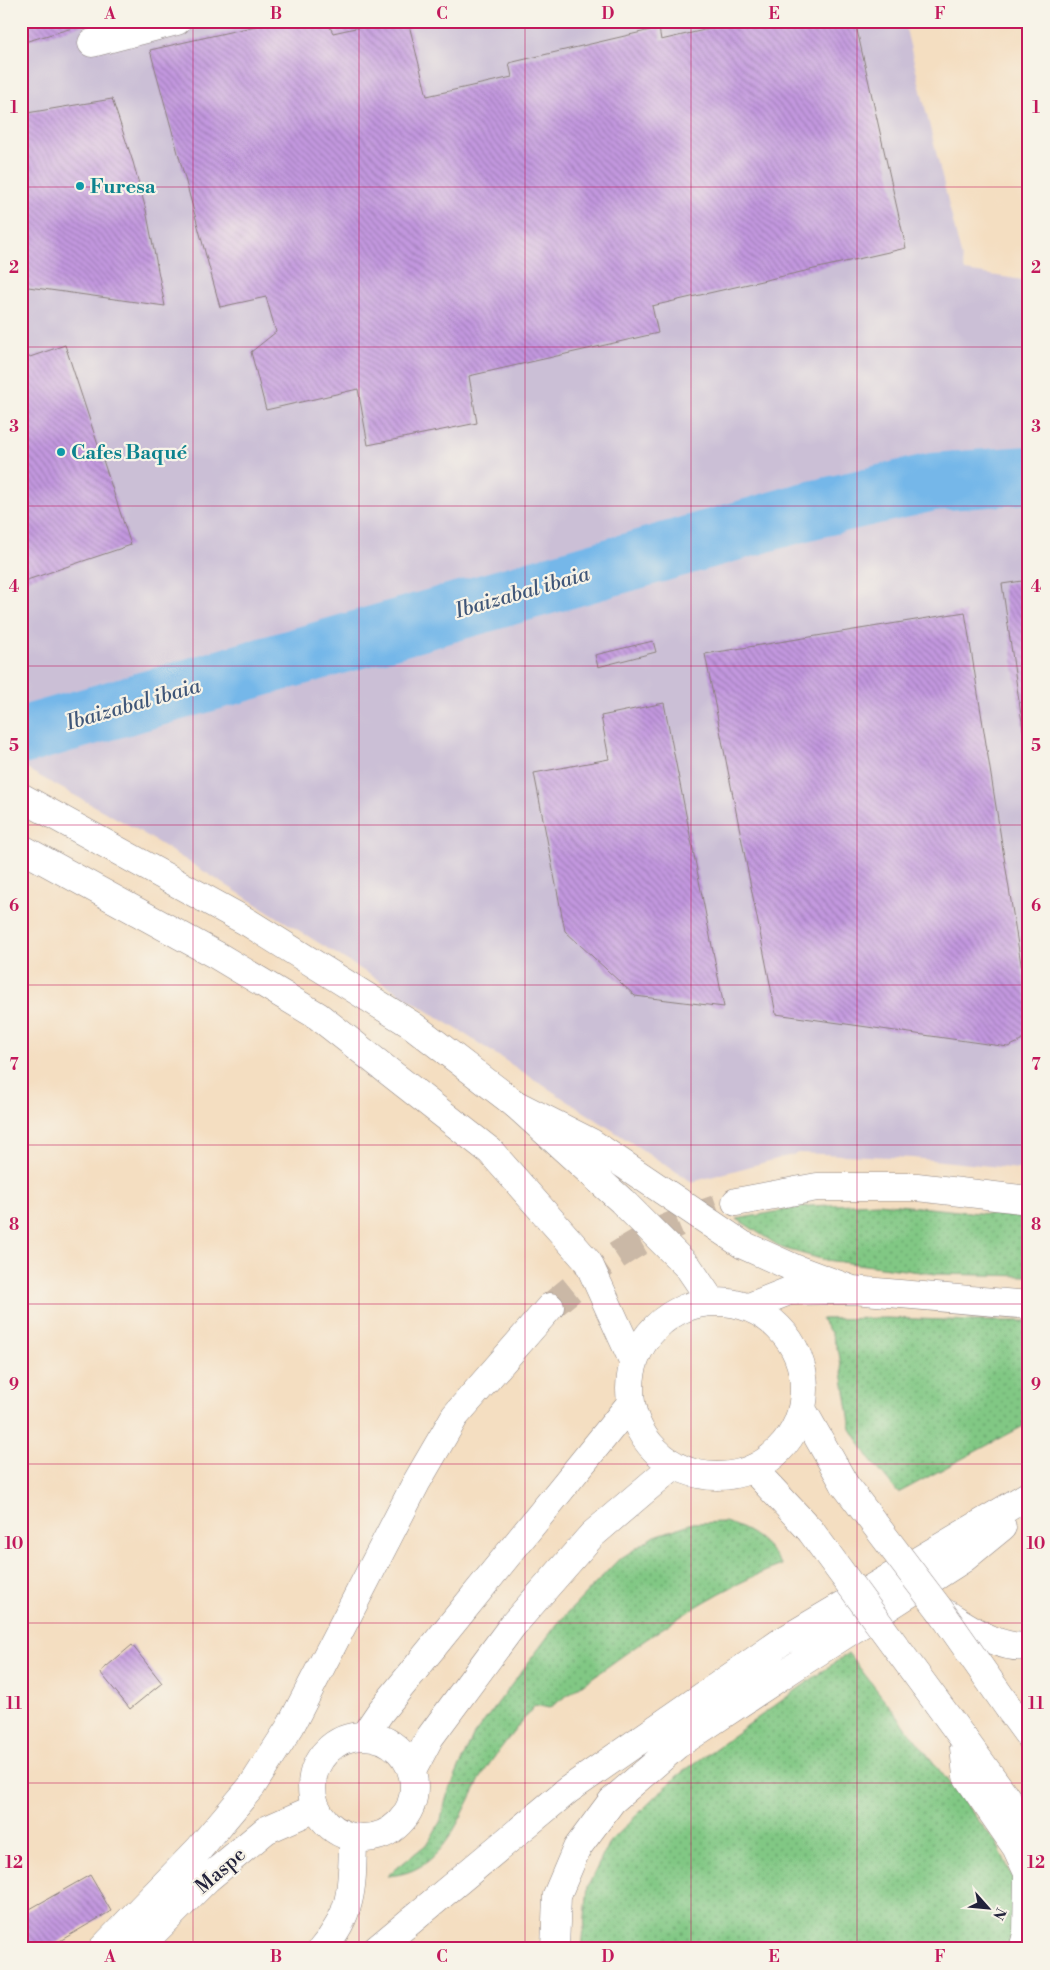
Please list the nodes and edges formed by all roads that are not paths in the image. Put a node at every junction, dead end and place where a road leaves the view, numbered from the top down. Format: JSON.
{"nodes":[{"id":1,"x":177,"y":21,"type":"edge"},
{"id":2,"x":92,"y":43,"type":"dead end"},
{"id":3,"x":21,"y":797,"type":"edge"},
{"id":4,"x":21,"y":848,"type":"edge"},
{"id":5,"x":515,"y":1104,"type":"junction"},
{"id":6,"x":1029,"y":1200,"type":"edge"},
{"id":7,"x":736,"y":1202,"type":"tunnel mouth"},
{"id":8,"x":853,"y":1290,"type":"junction"},
{"id":9,"x":712,"y":1302,"type":"junction"},
{"id":10,"x":1029,"y":1304,"type":"edge"},
{"id":11,"x":550,"y":1307,"type":"tunnel mouth"},
{"id":12,"x":749,"y":1307,"type":"junction"},
{"id":13,"x":634,"y":1363,"type":"junction"},
{"id":14,"x":631,"y":1403,"type":"junction"},
{"id":15,"x":802,"y":1409,"type":"junction"},
{"id":16,"x":674,"y":1465,"type":"junction"},
{"id":17,"x":754,"y":1468,"type":"junction"},
{"id":18,"x":1029,"y":1495,"type":"edge"},
{"id":19,"x":1029,"y":1504,"type":"edge"},
{"id":20,"x":940,"y":1610,"type":"junction"},
{"id":21,"x":1029,"y":1646,"type":"edge"},
{"id":22,"x":364,"y":1736,"type":"junction"},
{"id":23,"x":1029,"y":1736,"type":"edge"},
{"id":24,"x":963,"y":1738,"type":"junction"},
{"id":25,"x":412,"y":1771,"type":"junction"},
{"id":26,"x":316,"y":1808,"type":"junction"},
{"id":27,"x":1029,"y":1829,"type":"edge"},
{"id":28,"x":353,"y":1838,"type":"junction"},
{"id":29,"x":102,"y":1949,"type":"edge"},
{"id":30,"x":137,"y":1949,"type":"edge"},
{"id":31,"x":322,"y":1949,"type":"edge"},
{"id":32,"x":377,"y":1949,"type":"edge"},
{"id":33,"x":555,"y":1949,"type":"edge"},
{"id":34,"x":1023,"y":1949,"type":"edge"}],
"edges":[{"from":1,"to":2,"type":"main road"},
{"from":3,"to":5,"type":"main road"},
{"from":4,"to":13,"type":"main road"},
{"from":5,"to":8,"type":"main road"},
{"from":5,"to":9,"type":"main road"},
{"from":6,"to":7,"type":"main road"},
{"from":8,"to":10,"type":"main road"},
{"from":8,"to":12,"type":"main road"},
{"from":9,"to":12,"type":"main road"},
{"from":9,"to":13,"type":"main road"},
{"from":11,"to":29,"type":"main road"},
{"from":12,"to":15,"type":"main road"},
{"from":13,"to":14,"type":"main road"},
{"from":14,"to":16,"type":"main road"},
{"from":14,"to":22,"type":"main road"},
{"from":15,"to":17,"type":"main road"},
{"from":15,"to":20,"type":"main road","bridge":true},
{"from":16,"to":17,"type":"main road"},
{"from":16,"to":25,"type":"main road"},
{"from":17,"to":24,"type":"main road","bridge":true},
{"from":18,"to":32,"type":"main road"},
{"from":19,"to":33,"type":"main road"},
{"from":20,"to":21,"type":"main road"},
{"from":20,"to":23,"type":"main road","bridge":true},
{"from":22,"to":25,"type":"main road"},
{"from":22,"to":26,"type":"main road"},
{"from":24,"to":27,"type":"main road"},
{"from":24,"to":34,"type":"main road"},
{"from":25,"to":28,"type":"main road"},
{"from":26,"to":28,"type":"main road"},
{"from":26,"to":30,"type":"main road","name":"Maspe"},
{"from":28,"to":31,"type":"main road"}]}
